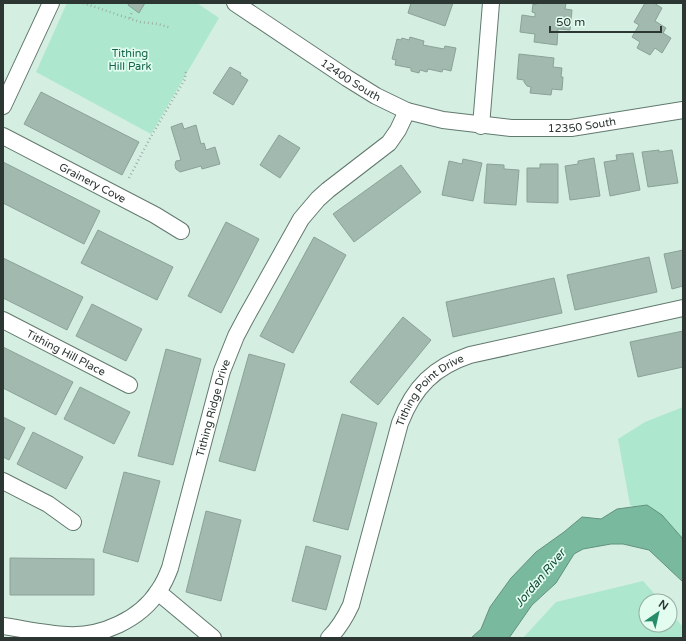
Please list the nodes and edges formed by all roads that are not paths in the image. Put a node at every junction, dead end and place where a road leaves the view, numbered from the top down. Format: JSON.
{"nodes":[{"id":1,"x":51,"y":3,"type":"edge"},
{"id":2,"x":235,"y":3,"type":"edge"},
{"id":3,"x":491,"y":3,"type":"edge"},
{"id":4,"x":3,"y":106,"type":"edge"},
{"id":5,"x":683,"y":110,"type":"edge"},
{"id":6,"x":406,"y":111,"type":"junction"},
{"id":7,"x":481,"y":126,"type":"junction"},
{"id":8,"x":3,"y":136,"type":"edge"},
{"id":9,"x":180,"y":231,"type":"dead end"},
{"id":10,"x":683,"y":308,"type":"edge"},
{"id":11,"x":3,"y":320,"type":"edge"},
{"id":12,"x":129,"y":385,"type":"dead end"},
{"id":13,"x":3,"y":481,"type":"edge"},
{"id":14,"x":73,"y":522,"type":"dead end"},
{"id":15,"x":158,"y":592,"type":"junction"},
{"id":16,"x":3,"y":626,"type":"edge"},
{"id":17,"x":213,"y":638,"type":"edge"},
{"id":18,"x":329,"y":638,"type":"edge"}],
"edges":[{"from":1,"to":4,"type":"street"},
{"from":2,"to":6,"type":"street","name":"12400 South"},
{"from":3,"to":7,"type":"street"},
{"from":5,"to":7,"type":"street","name":"12350 South"},
{"from":6,"to":7,"type":"street","name":"12400 South"},
{"from":6,"to":15,"type":"street","name":"Tithing Ridge Drive"},
{"from":8,"to":9,"type":"street","name":"Grainery Cove"},
{"from":10,"to":18,"type":"street","name":"Tithing Point Drive"},
{"from":11,"to":12,"type":"street","name":"Tithing Hill Place"},
{"from":13,"to":14,"type":"street"},
{"from":15,"to":16,"type":"street","name":"Tithing Ridge Drive"},
{"from":15,"to":17,"type":"street"}]}
